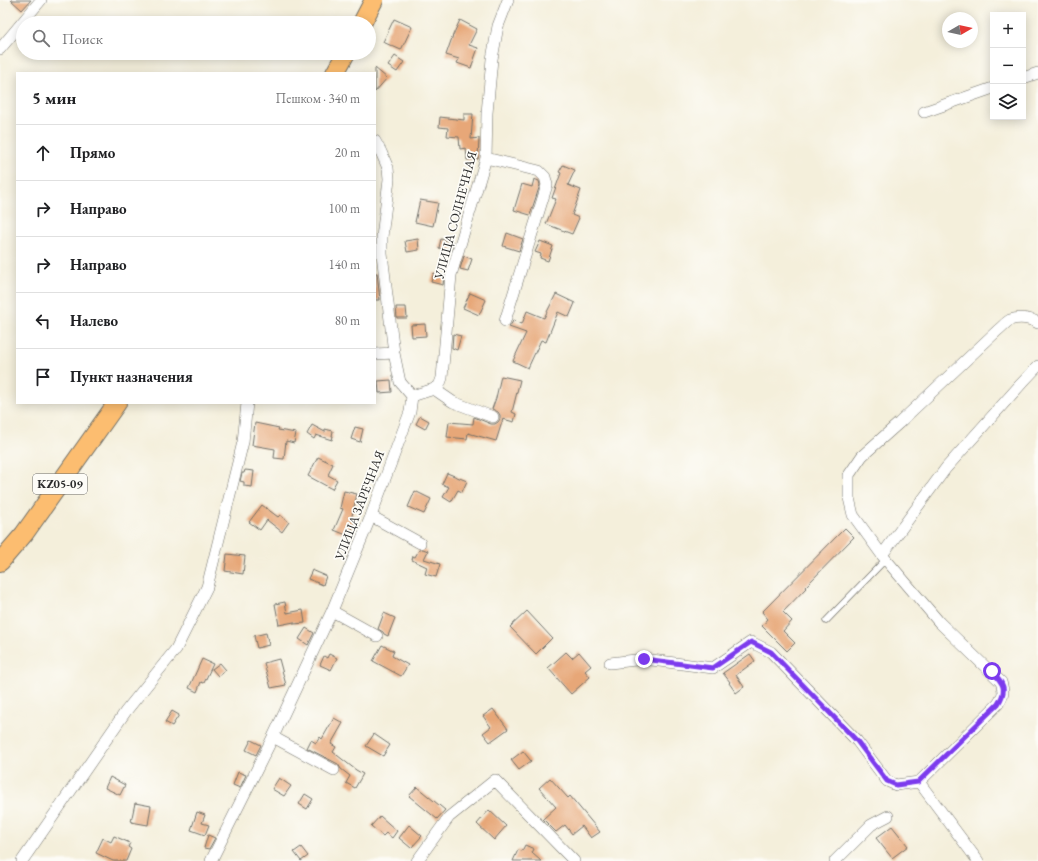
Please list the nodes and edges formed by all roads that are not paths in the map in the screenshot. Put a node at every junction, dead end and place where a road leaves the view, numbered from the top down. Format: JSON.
{"nodes":[{"id":1,"x":41,"y":0,"type":"edge"},
{"id":2,"x":374,"y":0,"type":"edge"},
{"id":3,"x":508,"y":0,"type":"edge"},
{"id":4,"x":28,"y":16,"type":"edge"},
{"id":5,"x":366,"y":16,"type":"edge"},
{"id":6,"x":16,"y":30,"type":"edge"},
{"id":7,"x":0,"y":49,"type":"edge"},
{"id":8,"x":342,"y":60,"type":"edge"},
{"id":9,"x":336,"y":72,"type":"edge"},
{"id":10,"x":1038,"y":73,"type":"edge"},
{"id":11,"x":1026,"y":77,"type":"edge"},
{"id":12,"x":990,"y":89,"type":"edge"},
{"id":13,"x":924,"y":112,"type":"dead end"},
{"id":14,"x":376,"y":143,"type":"edge"},
{"id":15,"x":486,"y":158,"type":"junction"},
{"id":16,"x":505,"y":321,"type":"dead end"},
{"id":17,"x":1038,"y":323,"type":"edge"},
{"id":18,"x":394,"y":353,"type":"junction"},
{"id":19,"x":376,"y":354,"type":"edge"},
{"id":20,"x":1038,"y":366,"type":"edge"},
{"id":21,"x":434,"y":389,"type":"junction"},
{"id":22,"x":412,"y":396,"type":"junction"},
{"id":23,"x":116,"y":404,"type":"edge"},
{"id":24,"x":247,"y":404,"type":"edge"},
{"id":25,"x":493,"y":417,"type":"dead end"},
{"id":26,"x":371,"y":516,"type":"junction"},
{"id":27,"x":420,"y":543,"type":"dead end"},
{"id":28,"x":884,"y":557,"type":"junction"},
{"id":29,"x":0,"y":562,"type":"edge"},
{"id":30,"x":332,"y":611,"type":"junction"},
{"id":31,"x":826,"y":621,"type":"dead end"},
{"id":32,"x":377,"y":636,"type":"dead end"},
{"id":33,"x":610,"y":662,"type":"dead end"},
{"id":34,"x":273,"y":737,"type":"junction"},
{"id":35,"x":334,"y":770,"type":"dead end"},
{"id":36,"x":918,"y":782,"type":"junction"},
{"id":37,"x":888,"y":816,"type":"dead end"},
{"id":38,"x":22,"y":861,"type":"edge"},
{"id":39,"x":211,"y":861,"type":"edge"},
{"id":40,"x":417,"y":861,"type":"edge"},
{"id":41,"x":574,"y":861,"type":"edge"},
{"id":42,"x":835,"y":861,"type":"edge"},
{"id":43,"x":978,"y":861,"type":"edge"}],
"edges":[{"from":1,"to":4,"type":"street"},
{"from":2,"to":5,"type":"main road"},
{"from":3,"to":15,"type":"street","name":"УЛИЦА СОЛНЕЧНАЯ"},
{"from":6,"to":7,"type":"street"},
{"from":8,"to":9,"type":"main road"},
{"from":10,"to":11,"type":"street"},
{"from":12,"to":13,"type":"street"},
{"from":14,"to":18,"type":"street"},
{"from":15,"to":16,"type":"street"},
{"from":15,"to":21,"type":"street","name":"УЛИЦА СОЛНЕЧНАЯ"},
{"from":17,"to":28,"type":"street"},
{"from":18,"to":19,"type":"street"},
{"from":18,"to":22,"type":"street"},
{"from":20,"to":28,"type":"street"},
{"from":21,"to":22,"type":"street"},
{"from":21,"to":25,"type":"street"},
{"from":22,"to":26,"type":"street","name":"УЛИЦА ЗАРЕЧНАЯ"},
{"from":23,"to":29,"type":"main road","number":"KZ05-09"},
{"from":24,"to":38,"type":"street"},
{"from":26,"to":27,"type":"street"},
{"from":26,"to":30,"type":"street","name":"УЛИЦА ЗАРЕЧНАЯ"},
{"from":28,"to":31,"type":"lane"},
{"from":28,"to":36,"type":"street"},
{"from":30,"to":32,"type":"street"},
{"from":30,"to":34,"type":"street","name":"УЛИЦА ЗАРЕЧНАЯ"},
{"from":33,"to":36,"type":"street"},
{"from":34,"to":35,"type":"street"},
{"from":34,"to":39,"type":"street","name":"УЛИЦА ЗАРЕЧНАЯ"},
{"from":36,"to":43,"type":"street"},
{"from":37,"to":42,"type":"street"},
{"from":40,"to":41,"type":"street"}]}
